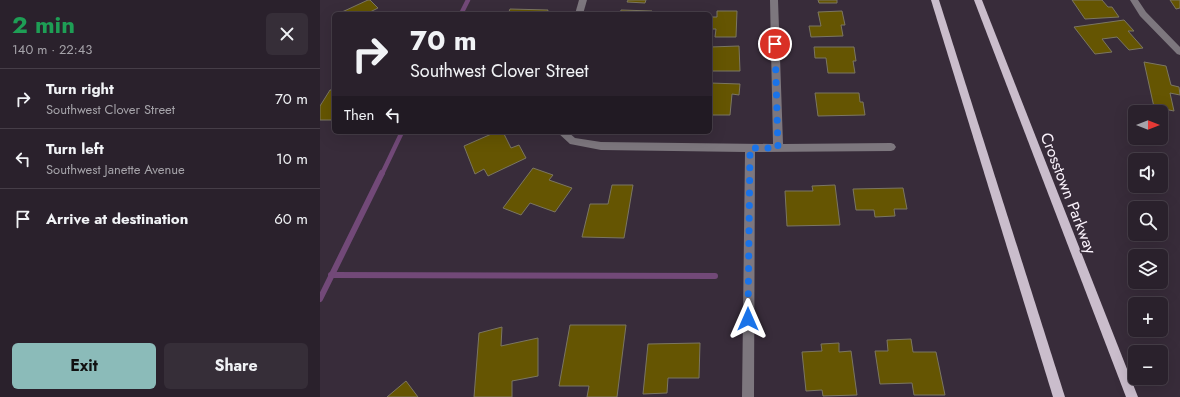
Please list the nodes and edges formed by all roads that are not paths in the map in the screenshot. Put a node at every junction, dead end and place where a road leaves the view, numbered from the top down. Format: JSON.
{"nodes":[{"id":1,"x":583,"y":0,"type":"edge"},
{"id":2,"x":774,"y":0,"type":"edge"},
{"id":3,"x":935,"y":0,"type":"edge"},
{"id":4,"x":978,"y":0,"type":"edge"},
{"id":5,"x":1134,"y":0,"type":"edge"},
{"id":6,"x":580,"y":12,"type":"edge"},
{"id":7,"x":1180,"y":52,"type":"edge"},
{"id":8,"x":564,"y":134,"type":"edge"},
{"id":9,"x":891,"y":147,"type":"dead end"},
{"id":10,"x":750,"y":148,"type":"junction"},
{"id":11,"x":778,"y":148,"type":"junction"},
{"id":12,"x":748,"y":397,"type":"edge"},
{"id":13,"x":1059,"y":397,"type":"edge"},
{"id":14,"x":1132,"y":397,"type":"edge"}],
"edges":[{"from":1,"to":6,"type":"street"},
{"from":2,"to":11,"type":"street"},
{"from":3,"to":13,"type":"main road"},
{"from":4,"to":14,"type":"main road","name":"Crosstown Parkway"},
{"from":5,"to":7,"type":"street"},
{"from":8,"to":10,"type":"street"},
{"from":9,"to":11,"type":"street"},
{"from":10,"to":11,"type":"street"},
{"from":10,"to":12,"type":"street"}]}
